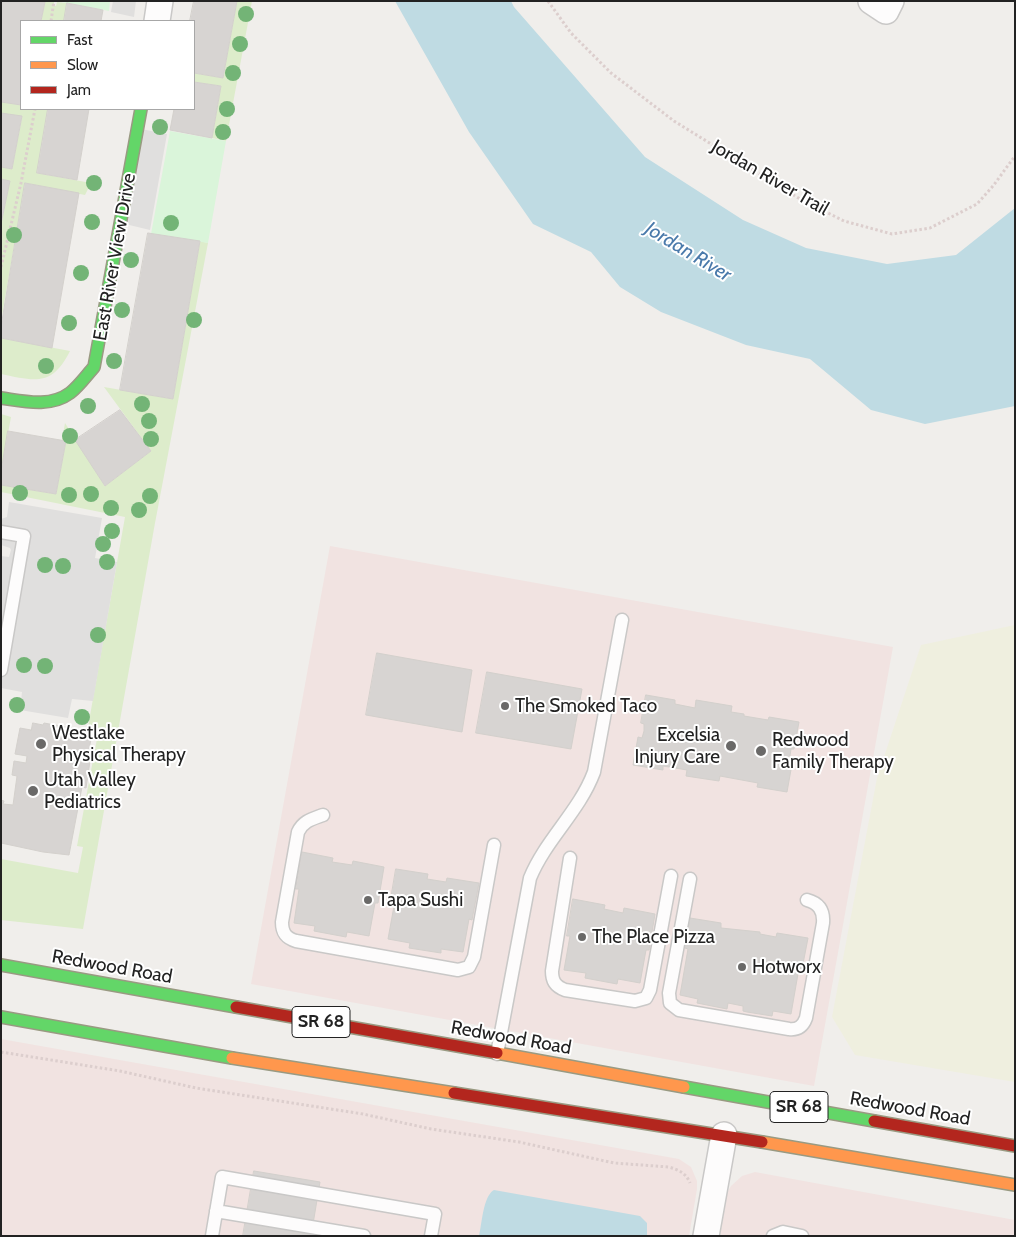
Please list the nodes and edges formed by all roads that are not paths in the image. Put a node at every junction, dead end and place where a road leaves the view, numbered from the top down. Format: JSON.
{"nodes":[{"id":1,"x":160,"y":1,"type":"edge"},
{"id":2,"x":157,"y":20,"type":"edge"},
{"id":3,"x":142,"y":110,"type":"edge"},
{"id":4,"x":1,"y":398,"type":"edge"},
{"id":5,"x":1,"y":532,"type":"edge"},
{"id":6,"x":622,"y":620,"type":"dead end"},
{"id":7,"x":1,"y":670,"type":"edge"},
{"id":8,"x":323,"y":816,"type":"dead end"},
{"id":9,"x":494,"y":845,"type":"dead end"},
{"id":10,"x":570,"y":858,"type":"dead end"},
{"id":11,"x":671,"y":876,"type":"dead end"},
{"id":12,"x":690,"y":879,"type":"dead end"},
{"id":13,"x":807,"y":900,"type":"dead end"},
{"id":14,"x":1,"y":965,"type":"edge"},
{"id":15,"x":1,"y":1017,"type":"edge"},
{"id":16,"x":497,"y":1054,"type":"junction"},
{"id":17,"x":724,"y":1135,"type":"junction"},
{"id":18,"x":1015,"y":1146,"type":"edge"},
{"id":19,"x":1015,"y":1186,"type":"edge"},
{"id":20,"x":216,"y":1211,"type":"junction"},
{"id":21,"x":212,"y":1236,"type":"edge"},
{"id":22,"x":364,"y":1236,"type":"edge"},
{"id":23,"x":431,"y":1236,"type":"edge"},
{"id":24,"x":706,"y":1236,"type":"edge"},
{"id":25,"x":773,"y":1236,"type":"edge"},
{"id":26,"x":802,"y":1236,"type":"edge"}],
"edges":[{"from":1,"to":2,"type":"street"},
{"from":3,"to":4,"type":"main road","name":"East River View Drive"},
{"from":5,"to":7,"type":"lane"},
{"from":6,"to":16,"type":"lane"},
{"from":8,"to":9,"type":"lane"},
{"from":10,"to":11,"type":"lane"},
{"from":12,"to":13,"type":"lane"},
{"from":14,"to":16,"type":"main road","name":"Redwood Road","number":"SR 68"},
{"from":15,"to":17,"type":"main road","number":"SR 68"},
{"from":16,"to":18,"type":"main road","name":"Redwood Road","number":"SR 68"},
{"from":17,"to":19,"type":"main road","number":"SR 68"},
{"from":17,"to":24,"type":"street"},
{"from":20,"to":21,"type":"lane"},
{"from":20,"to":22,"type":"lane"},
{"from":20,"to":23,"type":"lane"},
{"from":25,"to":26,"type":"lane"}]}
